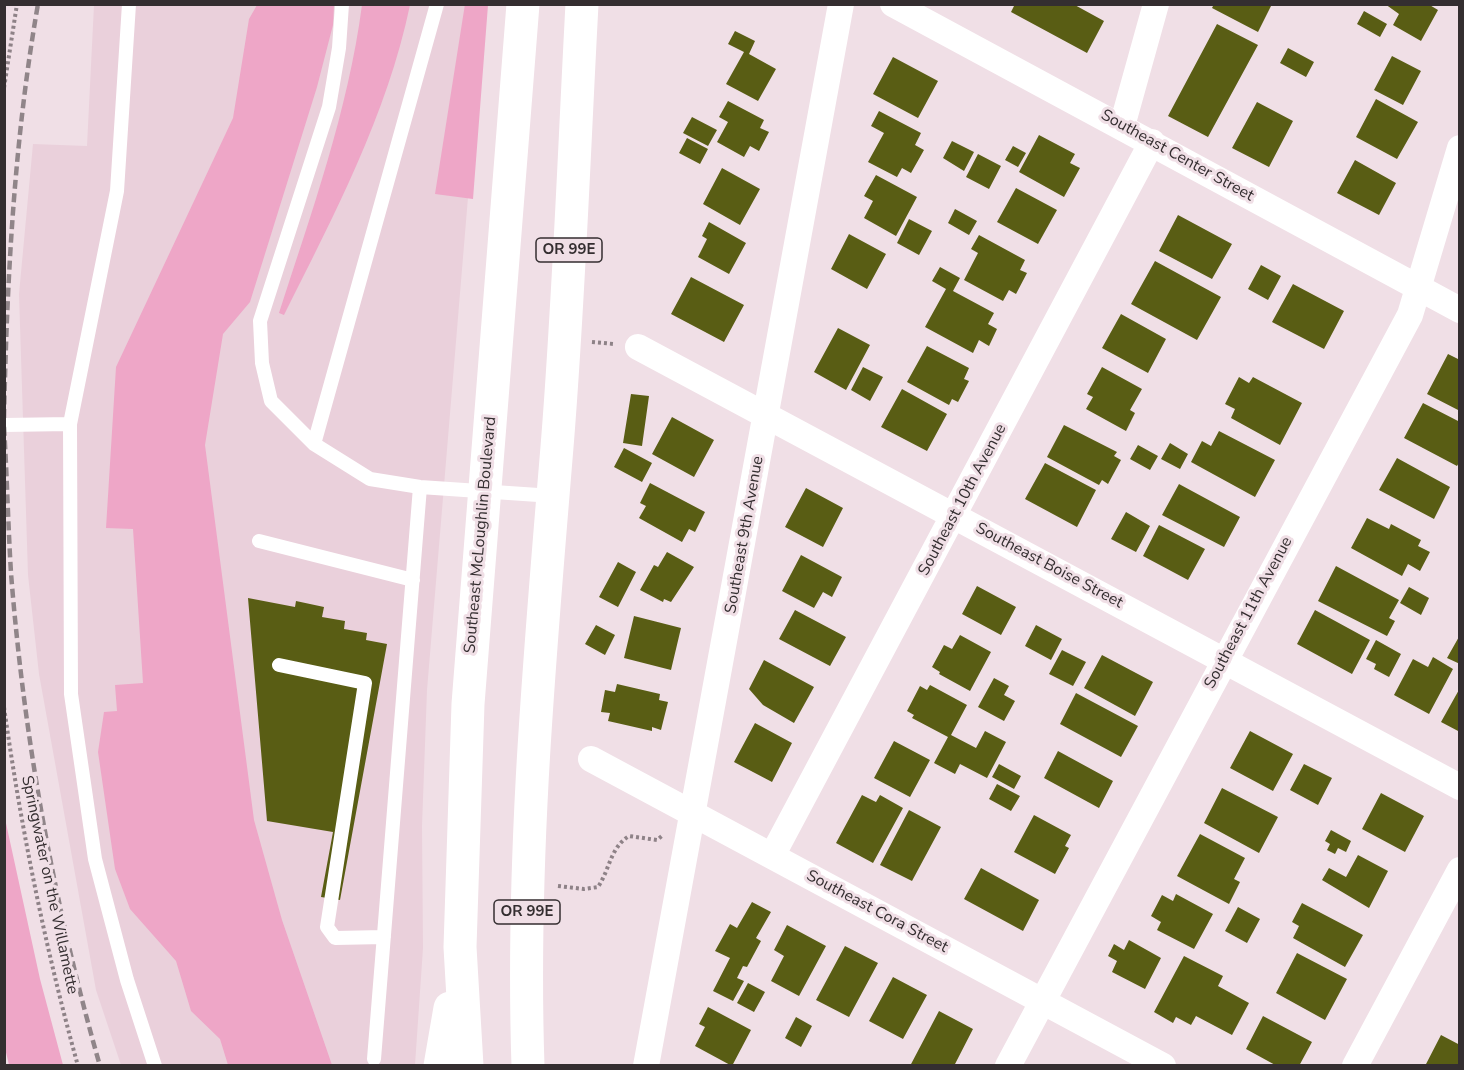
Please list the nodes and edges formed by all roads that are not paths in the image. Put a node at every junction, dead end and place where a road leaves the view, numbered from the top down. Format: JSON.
{"nodes":[{"id":1,"x":129,"y":4,"type":"edge"},
{"id":2,"x":342,"y":4,"type":"edge"},
{"id":3,"x":437,"y":4,"type":"edge"},
{"id":4,"x":523,"y":4,"type":"edge"},
{"id":5,"x":582,"y":4,"type":"edge"},
{"id":6,"x":841,"y":4,"type":"edge"},
{"id":7,"x":893,"y":4,"type":"edge"},
{"id":8,"x":1156,"y":4,"type":"edge"},
{"id":9,"x":1122,"y":126,"type":"junction"},
{"id":10,"x":1152,"y":142,"type":"junction"},
{"id":11,"x":1460,"y":148,"type":"edge"},
{"id":12,"x":1419,"y":288,"type":"junction"},
{"id":13,"x":1460,"y":310,"type":"edge"},
{"id":14,"x":638,"y":347,"type":"road end"},
{"id":15,"x":767,"y":415,"type":"junction"},
{"id":16,"x":70,"y":424,"type":"junction"},
{"id":17,"x":4,"y":425,"type":"edge"},
{"id":18,"x":314,"y":444,"type":"junction"},
{"id":19,"x":420,"y":487,"type":"junction"},
{"id":20,"x":484,"y":492,"type":"junction"},
{"id":21,"x":553,"y":496,"type":"junction"},
{"id":22,"x":955,"y":516,"type":"junction"},
{"id":23,"x":259,"y":541,"type":"dead end"},
{"id":24,"x":413,"y":580,"type":"junction"},
{"id":25,"x":1224,"y":659,"type":"junction"},
{"id":26,"x":279,"y":665,"type":"dead end"},
{"id":27,"x":591,"y":759,"type":"dead end"},
{"id":28,"x":1460,"y":787,"type":"edge"},
{"id":29,"x":694,"y":814,"type":"junction"},
{"id":30,"x":772,"y":856,"type":"junction"},
{"id":31,"x":1460,"y":870,"type":"edge"},
{"id":32,"x":384,"y":937,"type":"junction"},
{"id":33,"x":460,"y":947,"type":"junction"},
{"id":34,"x":1043,"y":1001,"type":"junction"},
{"id":35,"x":374,"y":1059,"type":"dead end"},
{"id":36,"x":154,"y":1065,"type":"edge"},
{"id":37,"x":440,"y":1065,"type":"edge"},
{"id":38,"x":467,"y":1065,"type":"edge"},
{"id":39,"x":528,"y":1065,"type":"edge"},
{"id":40,"x":646,"y":1065,"type":"edge"},
{"id":41,"x":1008,"y":1065,"type":"edge"},
{"id":42,"x":1163,"y":1065,"type":"edge"},
{"id":43,"x":1355,"y":1065,"type":"edge"}],
"edges":[{"from":1,"to":16,"type":"lane"},
{"from":2,"to":18,"type":"lane"},
{"from":3,"to":18,"type":"lane"},
{"from":4,"to":20,"type":"highway","name":"Southeast McLoughlin Boulevard"},
{"from":5,"to":21,"type":"highway","number":"OR 99E"},
{"from":6,"to":15,"type":"street","name":"Southeast 9th Avenue"},
{"from":7,"to":9,"type":"street","name":"Southeast Center Street"},
{"from":8,"to":9,"type":"street"},
{"from":9,"to":10,"type":"street","name":"Southeast Center Street"},
{"from":10,"to":12,"type":"street","name":"Southeast Center Street"},
{"from":10,"to":22,"type":"street","name":"Southeast 10th Avenue"},
{"from":11,"to":12,"type":"street","name":"Southeast 11th Avenue"},
{"from":12,"to":13,"type":"street","name":"Southeast Center Street"},
{"from":12,"to":25,"type":"street","name":"Southeast 11th Avenue"},
{"from":14,"to":15,"type":"street","name":"Southeast Boise Street"},
{"from":15,"to":22,"type":"street","name":"Southeast Boise Street"},
{"from":15,"to":29,"type":"street","name":"Southeast 9th Avenue"},
{"from":16,"to":17,"type":"lane"},
{"from":16,"to":36,"type":"lane"},
{"from":18,"to":19,"type":"lane"},
{"from":19,"to":20,"type":"lane"},
{"from":19,"to":24,"type":"lane"},
{"from":20,"to":21,"type":"lane"},
{"from":20,"to":33,"type":"highway","name":"Southeast McLoughlin Boulevard"},
{"from":21,"to":39,"type":"highway","number":"OR 99E"},
{"from":22,"to":25,"type":"street","name":"Southeast Boise Street"},
{"from":22,"to":30,"type":"street","name":"Southeast 10th Avenue"},
{"from":23,"to":24,"type":"lane"},
{"from":24,"to":32,"type":"lane"},
{"from":25,"to":28,"type":"street","name":"Southeast Boise Street"},
{"from":25,"to":34,"type":"street","name":"Southeast 11th Avenue"},
{"from":26,"to":32,"type":"lane"},
{"from":27,"to":29,"type":"street","name":"Southeast Cora Street"},
{"from":29,"to":30,"type":"street","name":"Southeast Cora Street"},
{"from":29,"to":40,"type":"street","name":"Southeast 9th Avenue"},
{"from":30,"to":34,"type":"street","name":"Southeast Cora Street"},
{"from":31,"to":43,"type":"street"},
{"from":32,"to":35,"type":"lane"},
{"from":33,"to":37,"type":"highway"},
{"from":33,"to":38,"type":"highway","name":"Southeast McLoughlin Boulevard"},
{"from":34,"to":41,"type":"street","name":"Southeast 11th Avenue"},
{"from":34,"to":42,"type":"street","name":"Southeast Cora Street"}]}
